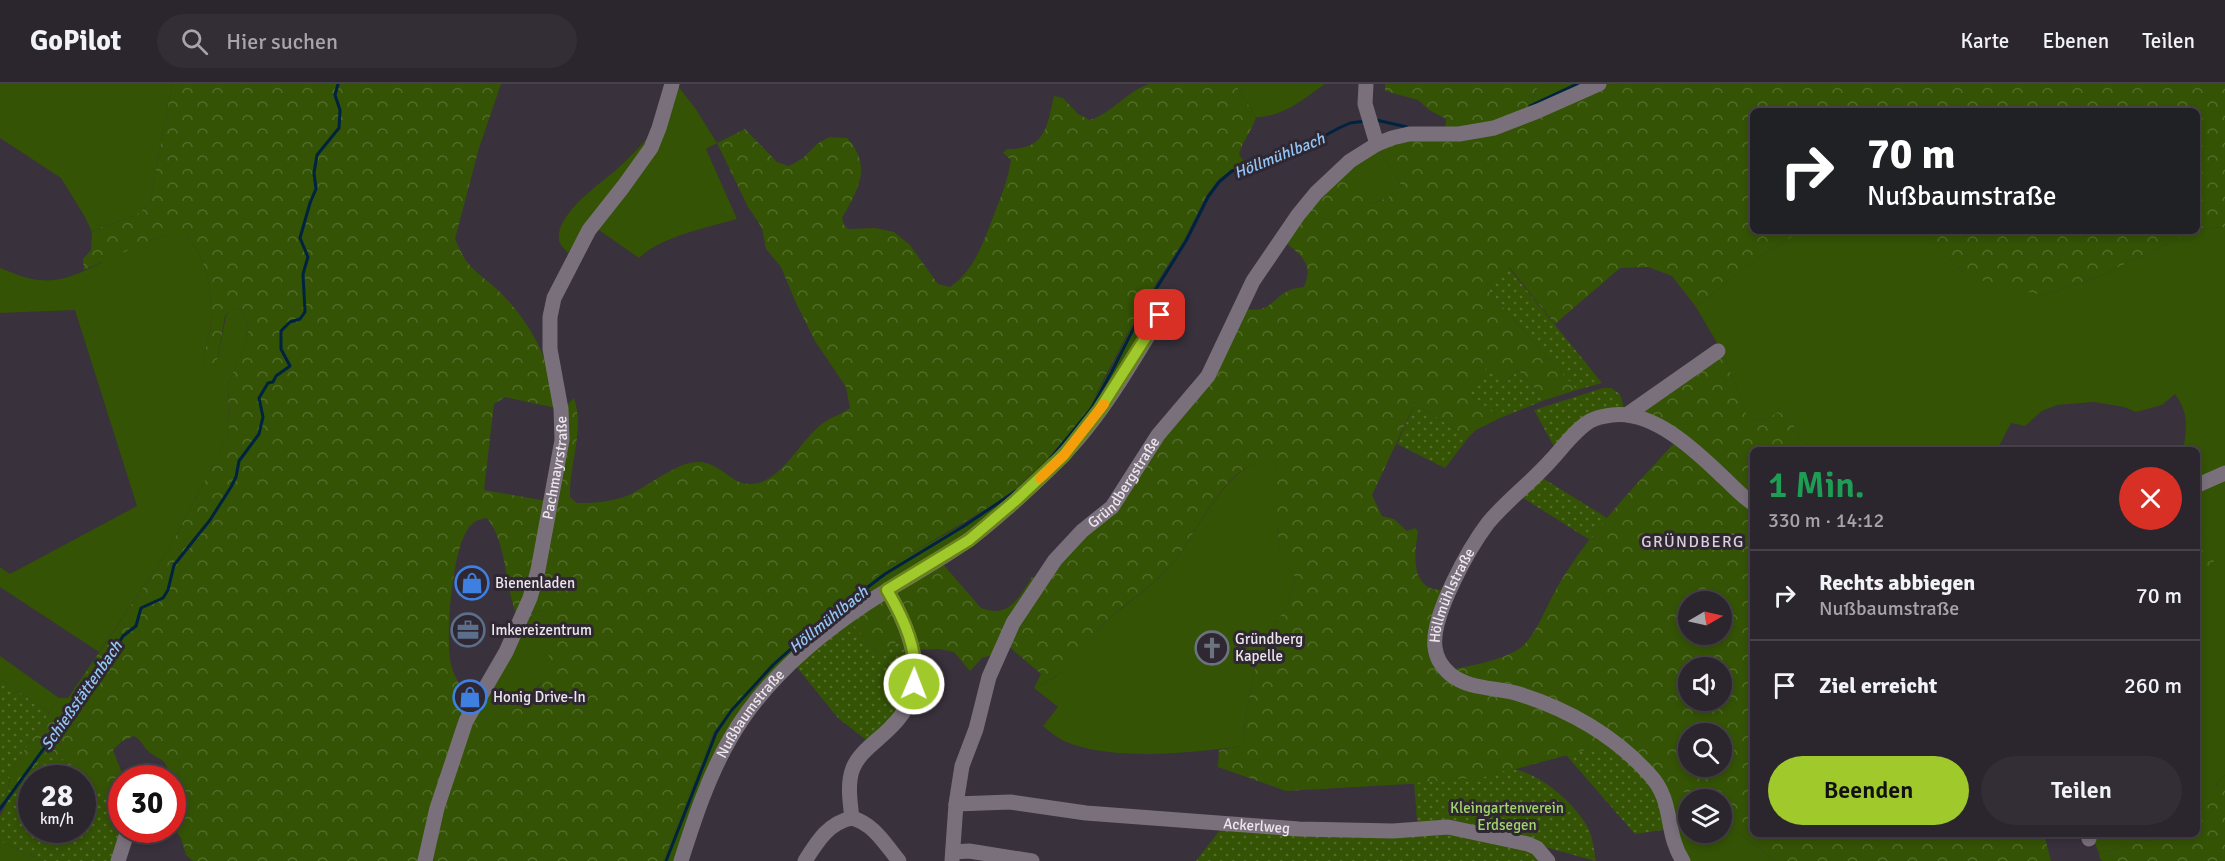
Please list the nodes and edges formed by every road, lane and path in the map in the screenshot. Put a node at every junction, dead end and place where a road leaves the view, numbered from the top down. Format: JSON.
{"nodes":[{"id":1,"x":672,"y":84,"type":"edge"},
{"id":2,"x":1366,"y":84,"type":"edge"},
{"id":3,"x":1599,"y":84,"type":"edge"},
{"id":4,"x":1377,"y":144,"type":"junction"},
{"id":5,"x":1168,"y":303,"type":"dead end"},
{"id":6,"x":1718,"y":351,"type":"dead end"},
{"id":7,"x":1628,"y":414,"type":"junction"},
{"id":8,"x":2225,"y":473,"type":"edge"},
{"id":9,"x":2200,"y":484,"type":"edge"},
{"id":10,"x":1750,"y":501,"type":"edge"},
{"id":11,"x":887,"y":590,"type":"junction"},
{"id":12,"x":956,"y":804,"type":"junction"},
{"id":13,"x":852,"y":818,"type":"junction"},
{"id":14,"x":124,"y":843,"type":"edge"},
{"id":15,"x":953,"y":856,"type":"edge"},
{"id":16,"x":118,"y":861,"type":"edge"},
{"id":17,"x":425,"y":861,"type":"edge"},
{"id":18,"x":681,"y":861,"type":"edge"},
{"id":19,"x":805,"y":861,"type":"edge"},
{"id":20,"x":899,"y":861,"type":"edge"},
{"id":21,"x":1032,"y":861,"type":"edge"},
{"id":22,"x":1548,"y":861,"type":"edge"},
{"id":23,"x":1683,"y":861,"type":"edge"}],
"edges":[{"from":1,"to":17,"type":"street","name":"Pachmayrstraße"},
{"from":2,"to":4,"type":"street"},
{"from":3,"to":4,"type":"street","name":"Gründbergstraße"},
{"from":4,"to":12,"type":"street","name":"Gründbergstraße"},
{"from":5,"to":11,"type":"street","name":"Nußbaumstraße"},
{"from":6,"to":7,"type":"street","name":"Höllmühlstraße"},
{"from":7,"to":10,"type":"street","name":"Höllmühlstraße"},
{"from":7,"to":23,"type":"street","name":"Höllmühlstraße"},
{"from":8,"to":9,"type":"street"},
{"from":11,"to":13,"type":"street"},
{"from":11,"to":18,"type":"street","name":"Nußbaumstraße"},
{"from":12,"to":15,"type":"street","name":"Gründbergstraße"},
{"from":12,"to":22,"type":"street","name":"Ackerlweg"},
{"from":13,"to":19,"type":"street"},
{"from":13,"to":20,"type":"street"},
{"from":14,"to":16,"type":"street"},
{"from":15,"to":21,"type":"street"}]}
